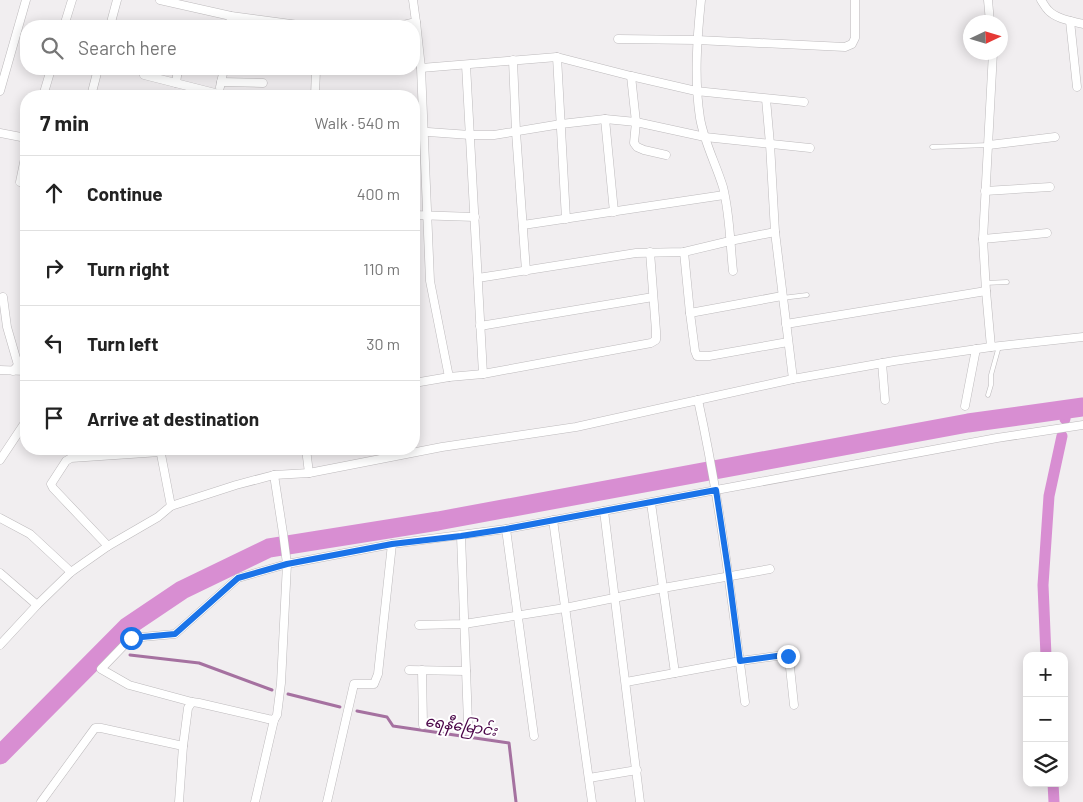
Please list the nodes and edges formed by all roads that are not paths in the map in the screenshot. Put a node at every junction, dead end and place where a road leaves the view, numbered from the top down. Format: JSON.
{"nodes":[{"id":1,"x":26,"y":0,"type":"edge"},
{"id":2,"x":72,"y":0,"type":"edge"},
{"id":3,"x":117,"y":0,"type":"edge"},
{"id":4,"x":160,"y":0,"type":"edge"},
{"id":5,"x":413,"y":0,"type":"edge"},
{"id":6,"x":701,"y":0,"type":"edge"},
{"id":7,"x":856,"y":0,"type":"edge"},
{"id":8,"x":988,"y":0,"type":"edge"},
{"id":9,"x":1041,"y":0,"type":"edge"},
{"id":10,"x":989,"y":15,"type":"edge"},
{"id":11,"x":231,"y":16,"type":"junction"},
{"id":12,"x":20,"y":20,"type":"edge"},
{"id":13,"x":66,"y":20,"type":"edge"},
{"id":14,"x":112,"y":20,"type":"edge"},
{"id":15,"x":231,"y":20,"type":"edge"},
{"id":16,"x":261,"y":20,"type":"edge"},
{"id":17,"x":416,"y":20,"type":"edge"},
{"id":18,"x":20,"y":21,"type":"edge"},
{"id":19,"x":1070,"y":21,"type":"junction"},
{"id":20,"x":1083,"y":24,"type":"edge"},
{"id":21,"x":618,"y":39,"type":"dead end"},
{"id":22,"x":697,"y":40,"type":"junction"},
{"id":23,"x":557,"y":57,"type":"junction"},
{"id":24,"x":513,"y":60,"type":"junction"},
{"id":25,"x":993,"y":60,"type":"edge"},
{"id":26,"x":466,"y":65,"type":"junction"},
{"id":27,"x":420,"y":68,"type":"joint"},
{"id":28,"x":50,"y":75,"type":"edge"},
{"id":29,"x":96,"y":75,"type":"edge"},
{"id":30,"x":144,"y":75,"type":"dead end"},
{"id":31,"x":177,"y":75,"type":"edge"},
{"id":32,"x":223,"y":75,"type":"edge"},
{"id":33,"x":316,"y":75,"type":"edge"},
{"id":34,"x":631,"y":76,"type":"junction"},
{"id":35,"x":221,"y":82,"type":"junction"},
{"id":36,"x":176,"y":83,"type":"junction"},
{"id":37,"x":263,"y":83,"type":"dead end"},
{"id":38,"x":1076,"y":87,"type":"dead end"},
{"id":39,"x":45,"y":90,"type":"edge"},
{"id":40,"x":93,"y":90,"type":"edge"},
{"id":41,"x":201,"y":90,"type":"edge"},
{"id":42,"x":220,"y":90,"type":"edge"},
{"id":43,"x":315,"y":90,"type":"edge"},
{"id":44,"x":0,"y":91,"type":"edge"},
{"id":45,"x":696,"y":91,"type":"junction"},
{"id":46,"x":766,"y":99,"type":"junction"},
{"id":47,"x":804,"y":102,"type":"dead end"},
{"id":48,"x":605,"y":119,"type":"junction"},
{"id":49,"x":636,"y":122,"type":"junction"},
{"id":50,"x":561,"y":124,"type":"junction"},
{"id":51,"x":423,"y":131,"type":"junction"},
{"id":52,"x":516,"y":132,"type":"junction"},
{"id":53,"x":0,"y":133,"type":"edge"},
{"id":54,"x":470,"y":135,"type":"junction"},
{"id":55,"x":20,"y":137,"type":"edge"},
{"id":56,"x":705,"y":137,"type":"junction"},
{"id":57,"x":1055,"y":138,"type":"dead end"},
{"id":58,"x":770,"y":144,"type":"junction"},
{"id":59,"x":989,"y":145,"type":"junction"},
{"id":60,"x":932,"y":147,"type":"dead end"},
{"id":61,"x":810,"y":148,"type":"dead end"},
{"id":62,"x":666,"y":155,"type":"dead end"},
{"id":63,"x":1050,"y":187,"type":"dead end"},
{"id":64,"x":985,"y":191,"type":"junction"},
{"id":65,"x":724,"y":195,"type":"junction"},
{"id":66,"x":614,"y":212,"type":"junction"},
{"id":67,"x":420,"y":215,"type":"edge"},
{"id":68,"x":427,"y":216,"type":"junction"},
{"id":69,"x":475,"y":217,"type":"junction"},
{"id":70,"x":566,"y":219,"type":"junction"},
{"id":71,"x":522,"y":225,"type":"junction"},
{"id":72,"x":775,"y":232,"type":"junction"},
{"id":73,"x":1047,"y":233,"type":"dead end"},
{"id":74,"x":983,"y":239,"type":"junction"},
{"id":75,"x":730,"y":241,"type":"junction"},
{"id":76,"x":650,"y":252,"type":"junction"},
{"id":77,"x":684,"y":252,"type":"junction"},
{"id":78,"x":526,"y":271,"type":"junction"},
{"id":79,"x":733,"y":271,"type":"dead end"},
{"id":80,"x":478,"y":278,"type":"junction"},
{"id":81,"x":1007,"y":282,"type":"dead end"},
{"id":82,"x":985,"y":283,"type":"junction"},
{"id":83,"x":986,"y":291,"type":"junction"},
{"id":84,"x":807,"y":295,"type":"dead end"},
{"id":85,"x":3,"y":297,"type":"dead end"},
{"id":86,"x":653,"y":297,"type":"junction"},
{"id":87,"x":782,"y":298,"type":"junction"},
{"id":88,"x":690,"y":313,"type":"junction"},
{"id":89,"x":786,"y":324,"type":"junction"},
{"id":90,"x":480,"y":326,"type":"junction"},
{"id":91,"x":1083,"y":337,"type":"edge"},
{"id":92,"x":788,"y":342,"type":"junction"},
{"id":93,"x":995,"y":346,"type":"junction"},
{"id":94,"x":976,"y":349,"type":"junction"},
{"id":95,"x":882,"y":363,"type":"junction"},
{"id":96,"x":0,"y":370,"type":"edge"},
{"id":97,"x":13,"y":370,"type":"junction"},
{"id":98,"x":20,"y":371,"type":"edge"},
{"id":99,"x":483,"y":374,"type":"junction"},
{"id":100,"x":448,"y":376,"type":"junction"},
{"id":101,"x":793,"y":380,"type":"junction"},
{"id":102,"x":420,"y":382,"type":"edge"},
{"id":103,"x":988,"y":395,"type":"dead end"},
{"id":104,"x":698,"y":400,"type":"junction"},
{"id":105,"x":885,"y":400,"type":"dead end"},
{"id":106,"x":965,"y":406,"type":"dead end"},
{"id":107,"x":1083,"y":425,"type":"edge"},
{"id":108,"x":20,"y":430,"type":"edge"},
{"id":109,"x":420,"y":451,"type":"edge"},
{"id":110,"x":83,"y":455,"type":"edge"},
{"id":111,"x":161,"y":455,"type":"edge"},
{"id":112,"x":307,"y":455,"type":"edge"},
{"id":113,"x":401,"y":455,"type":"edge"},
{"id":114,"x":0,"y":460,"type":"edge"},
{"id":115,"x":309,"y":473,"type":"junction"},
{"id":116,"x":274,"y":475,"type":"junction"},
{"id":117,"x":716,"y":490,"type":"junction"},
{"id":118,"x":651,"y":503,"type":"junction"},
{"id":119,"x":171,"y":506,"type":"junction"},
{"id":120,"x":604,"y":511,"type":"junction"},
{"id":121,"x":0,"y":518,"type":"edge"},
{"id":122,"x":553,"y":520,"type":"junction"},
{"id":123,"x":506,"y":529,"type":"junction"},
{"id":124,"x":461,"y":536,"type":"junction"},
{"id":125,"x":392,"y":544,"type":"junction"},
{"id":126,"x":108,"y":546,"type":"junction"},
{"id":127,"x":287,"y":564,"type":"junction"},
{"id":128,"x":770,"y":569,"type":"dead end"},
{"id":129,"x":71,"y":572,"type":"junction"},
{"id":130,"x":0,"y":573,"type":"edge"},
{"id":131,"x":729,"y":576,"type":"junction"},
{"id":132,"x":663,"y":588,"type":"junction"},
{"id":133,"x":615,"y":598,"type":"junction"},
{"id":134,"x":37,"y":605,"type":"junction"},
{"id":135,"x":565,"y":608,"type":"junction"},
{"id":136,"x":518,"y":616,"type":"junction"},
{"id":137,"x":464,"y":624,"type":"junction"},
{"id":138,"x":419,"y":625,"type":"dead end"},
{"id":139,"x":0,"y":645,"type":"edge"},
{"id":140,"x":740,"y":661,"type":"junction"},
{"id":141,"x":409,"y":670,"type":"dead end"},
{"id":142,"x":422,"y":670,"type":"junction"},
{"id":143,"x":466,"y":671,"type":"junction"},
{"id":144,"x":675,"y":673,"type":"junction"},
{"id":145,"x":626,"y":682,"type":"junction"},
{"id":146,"x":192,"y":702,"type":"junction"},
{"id":147,"x":745,"y":702,"type":"dead end"},
{"id":148,"x":794,"y":705,"type":"dead end"},
{"id":149,"x":274,"y":720,"type":"junction"},
{"id":150,"x":468,"y":723,"type":"dead end"},
{"id":151,"x":423,"y":725,"type":"dead end"},
{"id":152,"x":534,"y":736,"type":"dead end"},
{"id":153,"x":183,"y":746,"type":"junction"},
{"id":154,"x":637,"y":770,"type":"junction"},
{"id":155,"x":589,"y":778,"type":"junction"},
{"id":156,"x":41,"y":802,"type":"edge"},
{"id":157,"x":179,"y":802,"type":"edge"},
{"id":158,"x":255,"y":802,"type":"edge"},
{"id":159,"x":327,"y":802,"type":"edge"},
{"id":160,"x":592,"y":802,"type":"edge"},
{"id":161,"x":640,"y":802,"type":"edge"}],
"edges":[{"from":1,"to":12,"type":"street"},
{"from":2,"to":13,"type":"street"},
{"from":3,"to":14,"type":"street"},
{"from":4,"to":11,"type":"street"},
{"from":5,"to":17,"type":"street"},
{"from":6,"to":22,"type":"street"},
{"from":7,"to":22,"type":"street"},
{"from":8,"to":10,"type":"street"},
{"from":9,"to":19,"type":"street"},
{"from":11,"to":15,"type":"street"},
{"from":11,"to":16,"type":"street"},
{"from":18,"to":44,"type":"street"},
{"from":19,"to":20,"type":"street"},
{"from":19,"to":38,"type":"street"},
{"from":21,"to":22,"type":"street"},
{"from":22,"to":45,"type":"street"},
{"from":23,"to":24,"type":"street"},
{"from":23,"to":34,"type":"street"},
{"from":23,"to":50,"type":"street"},
{"from":24,"to":26,"type":"street"},
{"from":24,"to":52,"type":"street"},
{"from":25,"to":59,"type":"street"},
{"from":26,"to":27,"type":"street"},
{"from":26,"to":54,"type":"street"},
{"from":27,"to":51,"type":"street"},
{"from":28,"to":39,"type":"street"},
{"from":29,"to":40,"type":"street"},
{"from":30,"to":36,"type":"street"},
{"from":31,"to":36,"type":"street"},
{"from":32,"to":35,"type":"street"},
{"from":33,"to":43,"type":"street"},
{"from":34,"to":45,"type":"street"},
{"from":34,"to":49,"type":"street"},
{"from":35,"to":37,"type":"street"},
{"from":35,"to":42,"type":"street"},
{"from":36,"to":41,"type":"street"},
{"from":45,"to":46,"type":"street"},
{"from":45,"to":56,"type":"street"},
{"from":46,"to":47,"type":"street"},
{"from":46,"to":58,"type":"street"},
{"from":48,"to":49,"type":"street"},
{"from":48,"to":50,"type":"street"},
{"from":48,"to":66,"type":"street"},
{"from":49,"to":56,"type":"street"},
{"from":49,"to":62,"type":"street"},
{"from":50,"to":52,"type":"street"},
{"from":50,"to":70,"type":"street"},
{"from":51,"to":54,"type":"street"},
{"from":51,"to":68,"type":"street"},
{"from":52,"to":54,"type":"street"},
{"from":52,"to":71,"type":"street"},
{"from":53,"to":55,"type":"street"},
{"from":54,"to":69,"type":"street"},
{"from":56,"to":58,"type":"street"},
{"from":56,"to":65,"type":"street"},
{"from":57,"to":59,"type":"street"},
{"from":58,"to":61,"type":"street"},
{"from":58,"to":72,"type":"street"},
{"from":59,"to":60,"type":"lane"},
{"from":59,"to":64,"type":"street"},
{"from":63,"to":64,"type":"street"},
{"from":64,"to":74,"type":"street"},
{"from":65,"to":66,"type":"street"},
{"from":65,"to":75,"type":"street"},
{"from":66,"to":70,"type":"street"},
{"from":67,"to":68,"type":"street"},
{"from":68,"to":69,"type":"street"},
{"from":68,"to":100,"type":"street"},
{"from":69,"to":80,"type":"street"},
{"from":70,"to":71,"type":"street"},
{"from":71,"to":78,"type":"street"},
{"from":72,"to":75,"type":"street"},
{"from":72,"to":87,"type":"street"},
{"from":73,"to":74,"type":"street"},
{"from":74,"to":82,"type":"street"},
{"from":75,"to":77,"type":"street"},
{"from":75,"to":79,"type":"street"},
{"from":76,"to":77,"type":"street"},
{"from":76,"to":78,"type":"street"},
{"from":76,"to":86,"type":"street"},
{"from":77,"to":88,"type":"street"},
{"from":78,"to":80,"type":"street"},
{"from":80,"to":90,"type":"street"},
{"from":81,"to":82,"type":"lane"},
{"from":82,"to":83,"type":"street"},
{"from":83,"to":89,"type":"street"},
{"from":83,"to":93,"type":"street"},
{"from":84,"to":87,"type":"lane"},
{"from":85,"to":97,"type":"street"},
{"from":86,"to":90,"type":"street"},
{"from":86,"to":99,"type":"street"},
{"from":87,"to":88,"type":"street"},
{"from":87,"to":89,"type":"street"},
{"from":88,"to":92,"type":"street"},
{"from":89,"to":92,"type":"street"},
{"from":90,"to":99,"type":"street"},
{"from":91,"to":93,"type":"street"},
{"from":92,"to":101,"type":"street"},
{"from":93,"to":94,"type":"street"},
{"from":93,"to":103,"type":"lane"},
{"from":94,"to":95,"type":"street"},
{"from":94,"to":106,"type":"street"},
{"from":95,"to":101,"type":"street"},
{"from":95,"to":105,"type":"street"},
{"from":96,"to":97,"type":"street"},
{"from":97,"to":98,"type":"street"},
{"from":99,"to":100,"type":"street"},
{"from":100,"to":102,"type":"street"},
{"from":101,"to":104,"type":"street"},
{"from":104,"to":109,"type":"street"},
{"from":104,"to":117,"type":"street"},
{"from":107,"to":117,"type":"street"},
{"from":108,"to":114,"type":"street"},
{"from":110,"to":126,"type":"street"},
{"from":111,"to":119,"type":"street"},
{"from":112,"to":115,"type":"street"},
{"from":113,"to":115,"type":"street"},
{"from":115,"to":116,"type":"street"},
{"from":116,"to":119,"type":"street"},
{"from":116,"to":127,"type":"street"},
{"from":117,"to":118,"type":"street"},
{"from":117,"to":131,"type":"street"},
{"from":118,"to":120,"type":"street"},
{"from":118,"to":132,"type":"street"},
{"from":119,"to":126,"type":"street"},
{"from":120,"to":122,"type":"street"},
{"from":120,"to":133,"type":"street"},
{"from":121,"to":129,"type":"street"},
{"from":122,"to":123,"type":"street"},
{"from":122,"to":135,"type":"street"},
{"from":123,"to":124,"type":"street"},
{"from":123,"to":136,"type":"street"},
{"from":124,"to":125,"type":"street"},
{"from":124,"to":137,"type":"street"},
{"from":125,"to":127,"type":"street"},
{"from":125,"to":159,"type":"street"},
{"from":126,"to":129,"type":"street"},
{"from":127,"to":146,"type":"street"},
{"from":127,"to":149,"type":"street"},
{"from":128,"to":131,"type":"street"},
{"from":129,"to":134,"type":"street"},
{"from":130,"to":134,"type":"street"},
{"from":131,"to":132,"type":"street"},
{"from":131,"to":140,"type":"street"},
{"from":132,"to":133,"type":"street"},
{"from":132,"to":144,"type":"street"},
{"from":133,"to":135,"type":"street"},
{"from":133,"to":145,"type":"street"},
{"from":134,"to":139,"type":"street"},
{"from":135,"to":136,"type":"street"},
{"from":135,"to":155,"type":"street"},
{"from":136,"to":137,"type":"street"},
{"from":136,"to":152,"type":"street"},
{"from":137,"to":138,"type":"street"},
{"from":137,"to":143,"type":"street"},
{"from":140,"to":144,"type":"street"},
{"from":140,"to":147,"type":"street"},
{"from":140,"to":148,"type":"street"},
{"from":141,"to":142,"type":"street"},
{"from":142,"to":143,"type":"street"},
{"from":142,"to":151,"type":"street"},
{"from":143,"to":150,"type":"street"},
{"from":144,"to":145,"type":"street"},
{"from":145,"to":154,"type":"street"},
{"from":146,"to":149,"type":"street"},
{"from":146,"to":153,"type":"street"},
{"from":149,"to":158,"type":"street"},
{"from":153,"to":156,"type":"street"},
{"from":153,"to":157,"type":"street"},
{"from":154,"to":155,"type":"street"},
{"from":154,"to":161,"type":"street"},
{"from":155,"to":160,"type":"street"}]}
